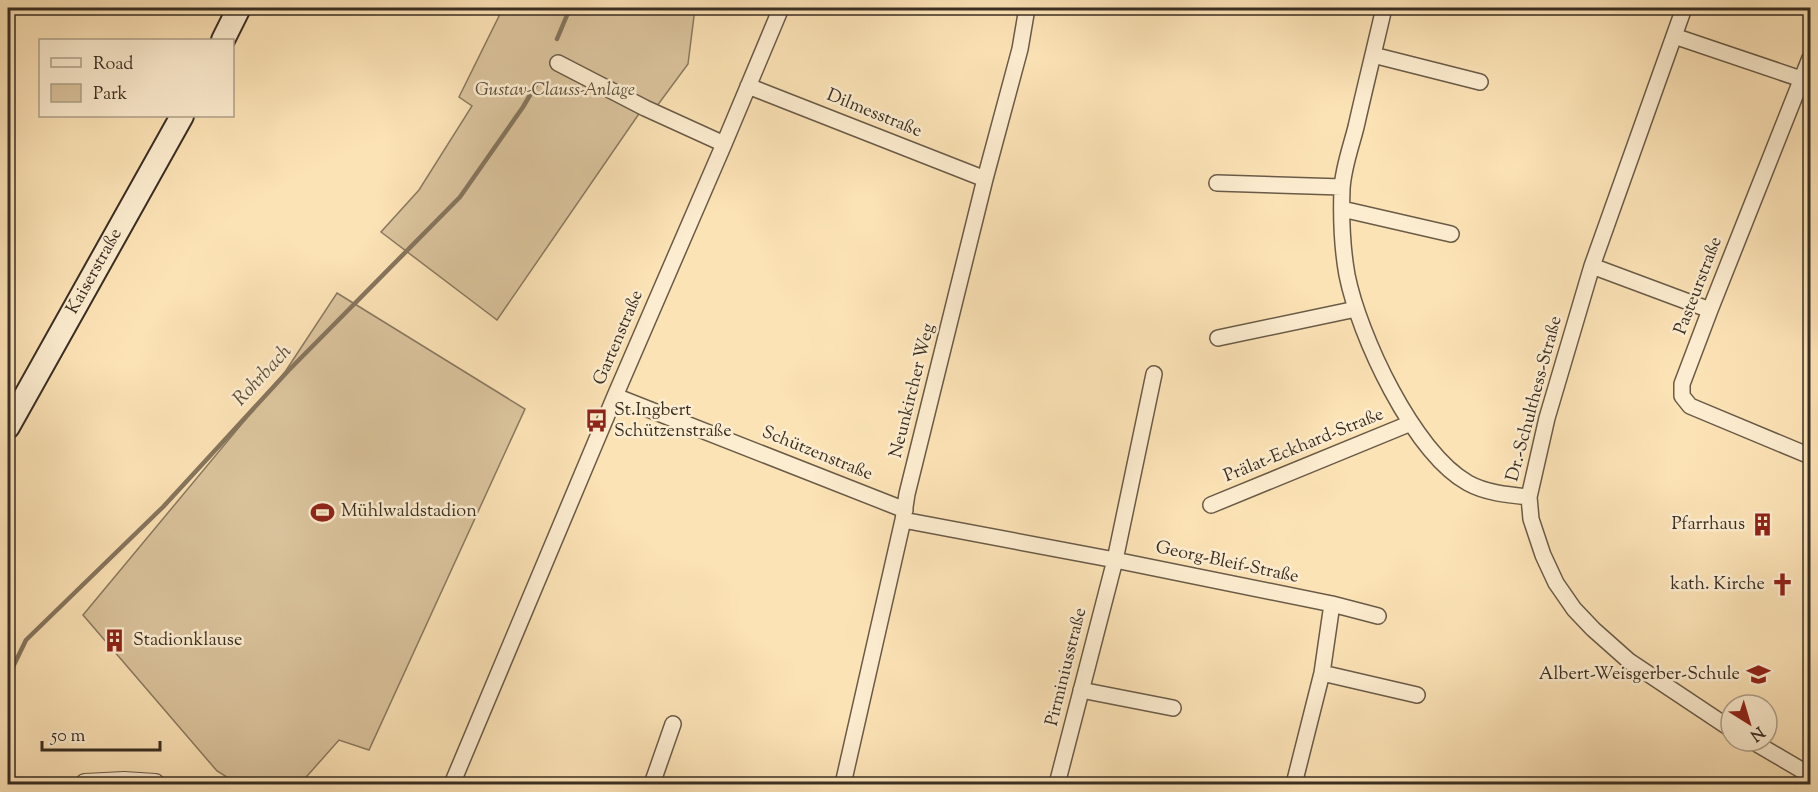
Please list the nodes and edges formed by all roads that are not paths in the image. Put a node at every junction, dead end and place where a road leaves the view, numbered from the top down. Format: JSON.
{"nodes":[{"id":1,"x":239,"y":8,"type":"edge"},
{"id":2,"x":781,"y":8,"type":"edge"},
{"id":3,"x":1027,"y":8,"type":"edge"},
{"id":4,"x":1384,"y":8,"type":"edge"},
{"id":5,"x":1684,"y":8,"type":"edge"},
{"id":6,"x":1674,"y":36,"type":"junction"},
{"id":7,"x":224,"y":39,"type":"edge"},
{"id":8,"x":1374,"y":55,"type":"junction"},
{"id":9,"x":1810,"y":58,"type":"edge"},
{"id":10,"x":558,"y":63,"type":"dead end"},
{"id":11,"x":1806,"y":81,"type":"edge"},
{"id":12,"x":1480,"y":82,"type":"dead end"},
{"id":13,"x":748,"y":86,"type":"junction"},
{"id":14,"x":181,"y":117,"type":"edge"},
{"id":15,"x":724,"y":144,"type":"junction"},
{"id":16,"x":985,"y":179,"type":"junction"},
{"id":17,"x":1217,"y":183,"type":"dead end"},
{"id":18,"x":1342,"y":187,"type":"junction"},
{"id":19,"x":1342,"y":209,"type":"junction"},
{"id":20,"x":1451,"y":234,"type":"dead end"},
{"id":21,"x":1592,"y":266,"type":"junction"},
{"id":22,"x":1356,"y":309,"type":"junction"},
{"id":23,"x":1710,"y":310,"type":"junction"},
{"id":24,"x":1218,"y":338,"type":"dead end"},
{"id":25,"x":1154,"y":374,"type":"dead end"},
{"id":26,"x":615,"y":396,"type":"junction"},
{"id":27,"x":1411,"y":423,"type":"junction"},
{"id":28,"x":8,"y":427,"type":"edge"},
{"id":29,"x":1810,"y":456,"type":"edge"},
{"id":30,"x":1529,"y":497,"type":"junction"},
{"id":31,"x":1211,"y":505,"type":"dead end"},
{"id":32,"x":904,"y":515,"type":"junction"},
{"id":33,"x":1115,"y":560,"type":"junction"},
{"id":34,"x":1332,"y":604,"type":"junction"},
{"id":35,"x":1378,"y":616,"type":"dead end"},
{"id":36,"x":1322,"y":673,"type":"junction"},
{"id":37,"x":1081,"y":690,"type":"junction"},
{"id":38,"x":1417,"y":694,"type":"dead end"},
{"id":39,"x":1173,"y":708,"type":"dead end"},
{"id":40,"x":1719,"y":721,"type":"edge"},
{"id":41,"x":673,"y":724,"type":"dead end"},
{"id":42,"x":1772,"y":753,"type":"edge"},
{"id":43,"x":1810,"y":775,"type":"edge"},
{"id":44,"x":85,"y":784,"type":"edge"},
{"id":45,"x":155,"y":784,"type":"edge"},
{"id":46,"x":453,"y":784,"type":"edge"},
{"id":47,"x":652,"y":784,"type":"edge"},
{"id":48,"x":843,"y":784,"type":"edge"},
{"id":49,"x":1057,"y":784,"type":"edge"},
{"id":50,"x":1294,"y":784,"type":"edge"}],
"edges":[{"from":1,"to":7,"type":"main road"},
{"from":2,"to":13,"type":"street","name":"Gartenstraße"},
{"from":3,"to":16,"type":"street","name":"Neunkircher Weg"},
{"from":4,"to":8,"type":"street","name":"Prälat-Eckhard-Straße"},
{"from":5,"to":6,"type":"street","name":"Dr.-Schulthess-Straße"},
{"from":6,"to":11,"type":"street"},
{"from":6,"to":21,"type":"street","name":"Dr.-Schulthess-Straße"},
{"from":8,"to":12,"type":"street"},
{"from":8,"to":18,"type":"street","name":"Prälat-Eckhard-Straße"},
{"from":9,"to":11,"type":"street","name":"Pasteurstraße"},
{"from":10,"to":15,"type":"street"},
{"from":11,"to":23,"type":"street","name":"Pasteurstraße"},
{"from":13,"to":15,"type":"street","name":"Gartenstraße"},
{"from":13,"to":16,"type":"street","name":"Dilmesstraße"},
{"from":14,"to":28,"type":"main road","name":"Kaiserstraße"},
{"from":15,"to":26,"type":"street","name":"Gartenstraße"},
{"from":16,"to":32,"type":"street","name":"Neunkircher Weg"},
{"from":17,"to":18,"type":"street"},
{"from":18,"to":19,"type":"street","name":"Prälat-Eckhard-Straße"},
{"from":19,"to":20,"type":"street"},
{"from":19,"to":22,"type":"street","name":"Prälat-Eckhard-Straße"},
{"from":21,"to":23,"type":"street"},
{"from":21,"to":30,"type":"street","name":"Dr.-Schulthess-Straße"},
{"from":22,"to":24,"type":"street"},
{"from":22,"to":27,"type":"street","name":"Prälat-Eckhard-Straße"},
{"from":23,"to":29,"type":"street","name":"Pasteurstraße"},
{"from":25,"to":33,"type":"street"},
{"from":26,"to":32,"type":"street","name":"Schützenstraße"},
{"from":26,"to":46,"type":"street","name":"Gartenstraße"},
{"from":27,"to":30,"type":"street","name":"Prälat-Eckhard-Straße"},
{"from":27,"to":31,"type":"street","name":"Prälat-Eckhard-Straße"},
{"from":30,"to":40,"type":"street","name":"Dr.-Schulthess-Straße"},
{"from":32,"to":33,"type":"street","name":"Georg-Bleif-Straße"},
{"from":32,"to":48,"type":"street","name":"Neunkircher Weg"},
{"from":33,"to":34,"type":"street","name":"Georg-Bleif-Straße"},
{"from":33,"to":37,"type":"street","name":"Pirminiusstraße"},
{"from":34,"to":35,"type":"street","name":"Georg-Bleif-Straße"},
{"from":34,"to":36,"type":"street"},
{"from":36,"to":38,"type":"street"},
{"from":36,"to":50,"type":"street"},
{"from":37,"to":39,"type":"street"},
{"from":37,"to":49,"type":"street","name":"Pirminiusstraße"},
{"from":41,"to":47,"type":"street"},
{"from":42,"to":43,"type":"street"},
{"from":44,"to":45,"type":"street"}]}
